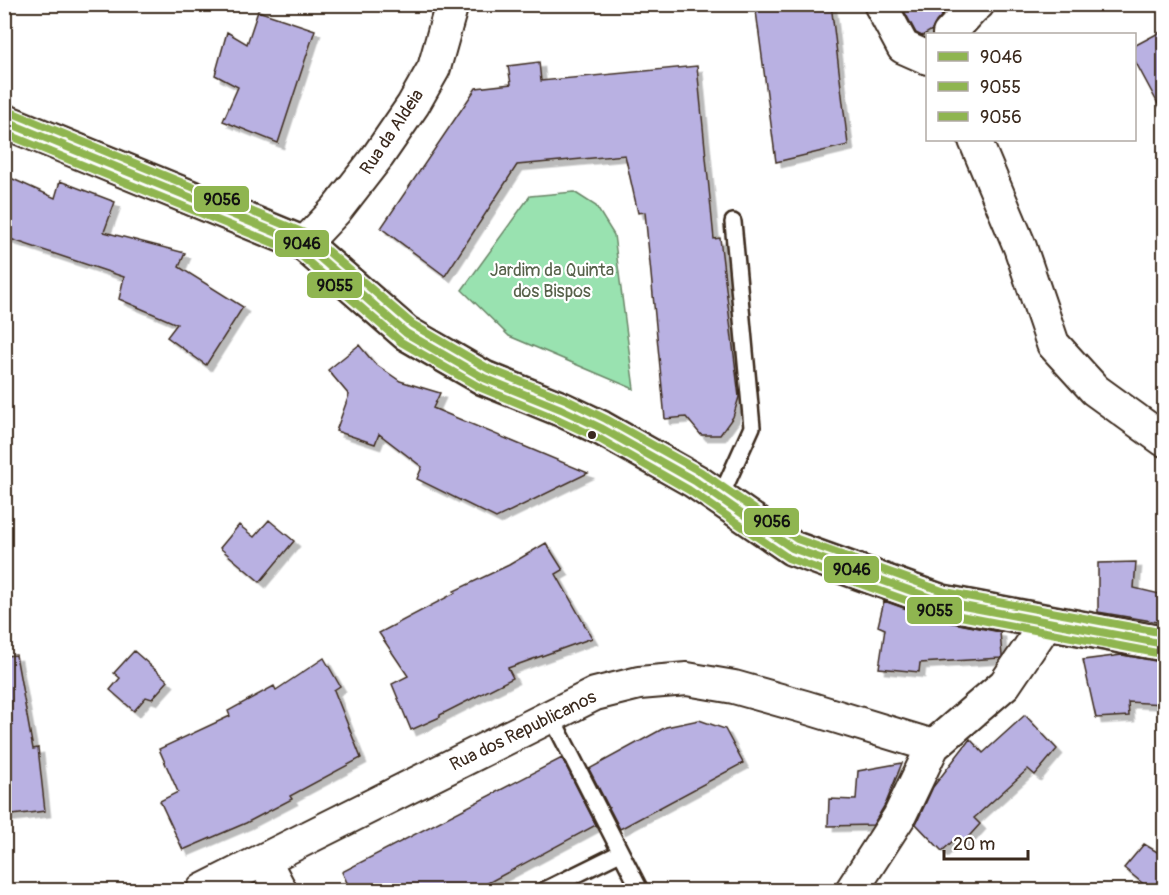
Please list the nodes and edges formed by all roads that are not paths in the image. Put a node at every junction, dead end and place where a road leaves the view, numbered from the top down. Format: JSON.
{"nodes":[{"id":1,"x":452,"y":4,"type":"edge"},
{"id":2,"x":880,"y":4,"type":"edge"},
{"id":3,"x":978,"y":4,"type":"edge"},
{"id":4,"x":951,"y":33,"type":"edge"},
{"id":5,"x":926,"y":58,"type":"edge"},
{"id":6,"x":4,"y":121,"type":"edge"},
{"id":7,"x":975,"y":141,"type":"edge"},
{"id":8,"x":733,"y":222,"type":"dead end"},
{"id":9,"x":304,"y":244,"type":"junction"},
{"id":10,"x":1164,"y":440,"type":"edge"},
{"id":11,"x":720,"y":498,"type":"junction"},
{"id":12,"x":1047,"y":622,"type":"junction"},
{"id":13,"x":1164,"y":644,"type":"edge"},
{"id":14,"x":551,"y":716,"type":"junction"},
{"id":15,"x":933,"y":746,"type":"junction"},
{"id":16,"x":620,"y":853,"type":"junction"},
{"id":17,"x":264,"y":860,"type":"junction"},
{"id":18,"x":203,"y":891,"type":"edge"},
{"id":19,"x":280,"y":891,"type":"edge"},
{"id":20,"x":545,"y":891,"type":"edge"},
{"id":21,"x":640,"y":891,"type":"edge"},
{"id":22,"x":852,"y":891,"type":"edge"}],
"edges":[{"from":1,"to":9,"type":"street","name":"Rua da Aldeia"},
{"from":2,"to":5,"type":"street"},
{"from":3,"to":4,"type":"street"},
{"from":6,"to":9,"type":"main road"},
{"from":7,"to":10,"type":"street"},
{"from":8,"to":11,"type":"lane"},
{"from":9,"to":11,"type":"main road"},
{"from":11,"to":12,"type":"main road"},
{"from":12,"to":13,"type":"main road"},
{"from":12,"to":15,"type":"street"},
{"from":14,"to":15,"type":"street","name":"Rua dos Republicanos"},
{"from":14,"to":16,"type":"lane"},
{"from":14,"to":17,"type":"street","name":"Rua dos Republicanos"},
{"from":15,"to":22,"type":"street"},
{"from":16,"to":20,"type":"lane"},
{"from":16,"to":21,"type":"lane"},
{"from":17,"to":18,"type":"street","name":"Rua dos Republicanos"},
{"from":17,"to":19,"type":"street"}]}
